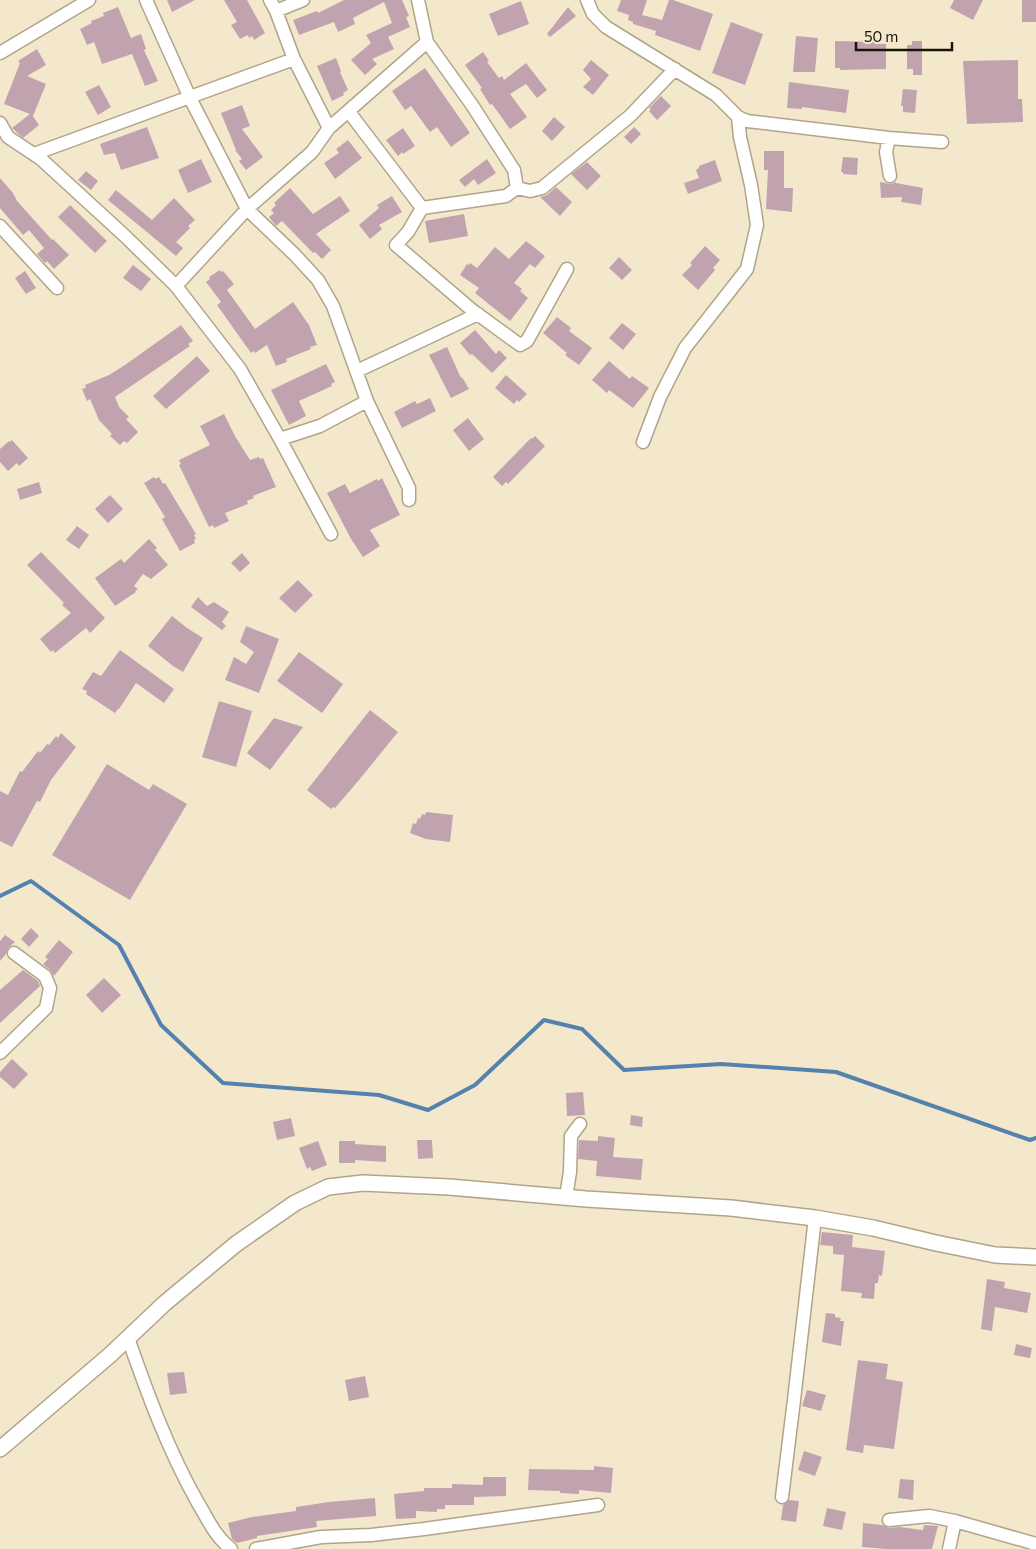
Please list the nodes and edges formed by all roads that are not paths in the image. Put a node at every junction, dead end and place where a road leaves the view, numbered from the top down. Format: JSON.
{"nodes":[{"id":1,"x":89,"y":0,"type":"edge"},
{"id":2,"x":146,"y":0,"type":"edge"},
{"id":3,"x":303,"y":0,"type":"edge"},
{"id":4,"x":418,"y":0,"type":"edge"},
{"id":5,"x":587,"y":0,"type":"edge"},
{"id":6,"x":273,"y":6,"type":"edge"},
{"id":7,"x":427,"y":42,"type":"junction"},
{"id":8,"x":0,"y":53,"type":"edge"},
{"id":9,"x":294,"y":59,"type":"junction"},
{"id":10,"x":674,"y":69,"type":"junction"},
{"id":11,"x":190,"y":98,"type":"junction"},
{"id":12,"x":348,"y":112,"type":"junction"},
{"id":13,"x":738,"y":117,"type":"junction"},
{"id":14,"x":0,"y":123,"type":"edge"},
{"id":15,"x":329,"y":128,"type":"junction"},
{"id":16,"x":889,"y":138,"type":"junction"},
{"id":17,"x":4,"y":140,"type":"edge"},
{"id":18,"x":942,"y":142,"type":"dead end"},
{"id":19,"x":34,"y":154,"type":"junction"},
{"id":20,"x":890,"y":176,"type":"dead end"},
{"id":21,"x":516,"y":188,"type":"junction"},
{"id":22,"x":422,"y":208,"type":"junction"},
{"id":23,"x":247,"y":209,"type":"junction"},
{"id":24,"x":0,"y":226,"type":"edge"},
{"id":25,"x":567,"y":269,"type":"dead end"},
{"id":26,"x":176,"y":286,"type":"junction"},
{"id":27,"x":57,"y":288,"type":"dead end"},
{"id":28,"x":478,"y":314,"type":"junction"},
{"id":29,"x":357,"y":370,"type":"junction"},
{"id":30,"x":368,"y":401,"type":"junction"},
{"id":31,"x":280,"y":439,"type":"junction"},
{"id":32,"x":643,"y":442,"type":"dead end"},
{"id":33,"x":409,"y":500,"type":"dead end"},
{"id":34,"x":331,"y":534,"type":"dead end"},
{"id":35,"x":14,"y":953,"type":"dead end"},
{"id":36,"x":0,"y":1053,"type":"edge"},
{"id":37,"x":580,"y":1124,"type":"dead end"},
{"id":38,"x":566,"y":1197,"type":"junction"},
{"id":39,"x":815,"y":1218,"type":"junction"},
{"id":40,"x":1036,"y":1257,"type":"edge"},
{"id":41,"x":128,"y":1338,"type":"junction"},
{"id":42,"x":0,"y":1449,"type":"edge"},
{"id":43,"x":782,"y":1497,"type":"dead end"},
{"id":44,"x":598,"y":1505,"type":"dead end"},
{"id":45,"x":889,"y":1520,"type":"dead end"},
{"id":46,"x":955,"y":1521,"type":"junction"},
{"id":47,"x":220,"y":1544,"type":"edge"},
{"id":48,"x":1036,"y":1544,"type":"edge"},
{"id":49,"x":231,"y":1549,"type":"edge"},
{"id":50,"x":256,"y":1549,"type":"edge"},
{"id":51,"x":949,"y":1549,"type":"edge"}],
"edges":[{"from":1,"to":8,"type":"street"},
{"from":2,"to":11,"type":"street"},
{"from":3,"to":6,"type":"street"},
{"from":4,"to":7,"type":"street"},
{"from":5,"to":10,"type":"street"},
{"from":6,"to":9,"type":"street"},
{"from":7,"to":12,"type":"street"},
{"from":7,"to":21,"type":"street"},
{"from":9,"to":11,"type":"street"},
{"from":9,"to":15,"type":"street"},
{"from":10,"to":13,"type":"street"},
{"from":10,"to":21,"type":"street"},
{"from":11,"to":19,"type":"street"},
{"from":11,"to":23,"type":"street"},
{"from":12,"to":15,"type":"street"},
{"from":12,"to":22,"type":"street"},
{"from":13,"to":16,"type":"street"},
{"from":13,"to":32,"type":"street"},
{"from":14,"to":17,"type":"street"},
{"from":15,"to":23,"type":"street"},
{"from":16,"to":18,"type":"street"},
{"from":16,"to":20,"type":"street"},
{"from":17,"to":19,"type":"street"},
{"from":19,"to":26,"type":"street"},
{"from":21,"to":22,"type":"street"},
{"from":22,"to":28,"type":"street"},
{"from":23,"to":26,"type":"street"},
{"from":23,"to":29,"type":"street"},
{"from":24,"to":27,"type":"street"},
{"from":25,"to":28,"type":"street"},
{"from":26,"to":31,"type":"street"},
{"from":28,"to":29,"type":"street"},
{"from":29,"to":30,"type":"street"},
{"from":30,"to":31,"type":"street"},
{"from":30,"to":33,"type":"street"},
{"from":31,"to":34,"type":"street"},
{"from":35,"to":36,"type":"street"},
{"from":37,"to":38,"type":"street"},
{"from":38,"to":39,"type":"street"},
{"from":38,"to":41,"type":"street"},
{"from":39,"to":40,"type":"street"},
{"from":39,"to":43,"type":"street"},
{"from":41,"to":42,"type":"street"},
{"from":41,"to":47,"type":"street"},
{"from":44,"to":50,"type":"street"},
{"from":45,"to":46,"type":"street"},
{"from":46,"to":48,"type":"street"},
{"from":46,"to":51,"type":"street"},
{"from":47,"to":49,"type":"street"}]}
